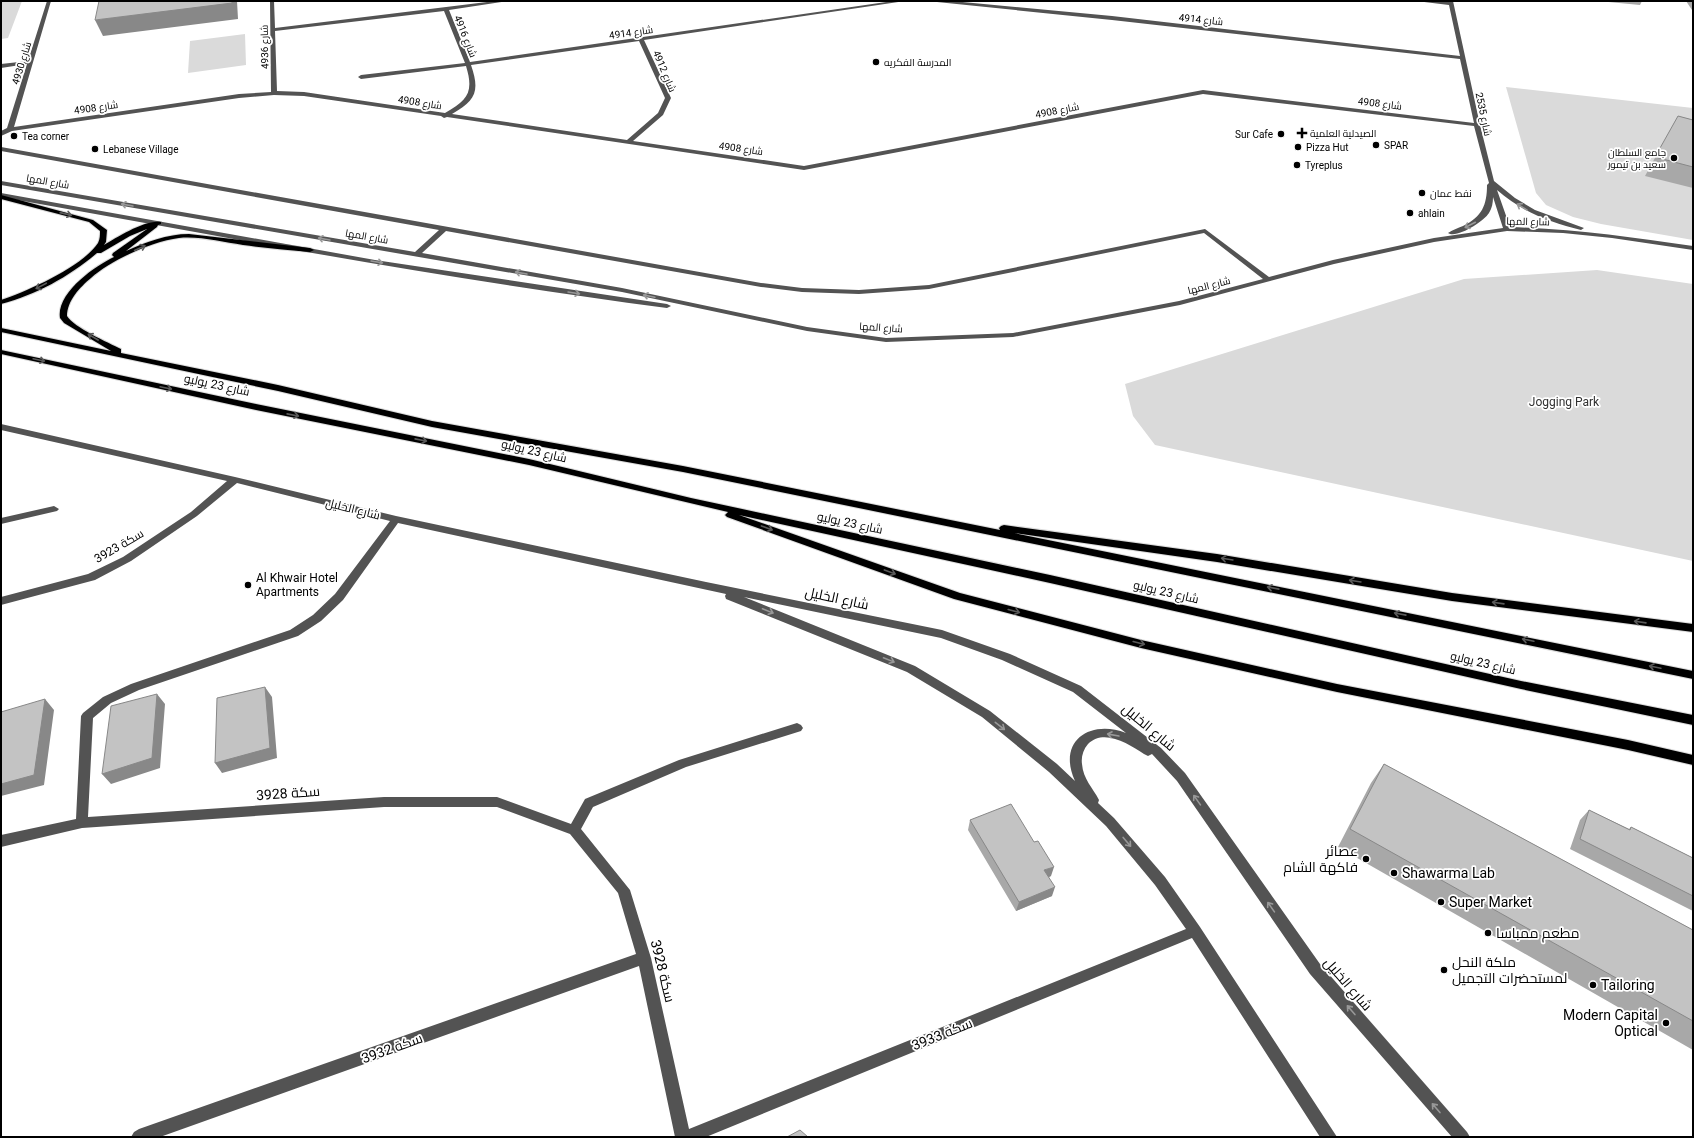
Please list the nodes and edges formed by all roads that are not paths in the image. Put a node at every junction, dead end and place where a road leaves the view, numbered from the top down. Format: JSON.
{"nodes":[{"id":1,"x":49,"y":1,"type":"edge"},
{"id":2,"x":272,"y":1,"type":"edge"},
{"id":3,"x":506,"y":1,"type":"edge"},
{"id":4,"x":903,"y":1,"type":"edge"},
{"id":5,"x":937,"y":1,"type":"edge"},
{"id":6,"x":1418,"y":1,"type":"edge"},
{"id":7,"x":1451,"y":3,"type":"edge"},
{"id":8,"x":446,"y":9,"type":"junction"},
{"id":9,"x":272,"y":30,"type":"junction"},
{"id":10,"x":641,"y":39,"type":"junction"},
{"id":11,"x":1463,"y":58,"type":"junction"},
{"id":12,"x":30,"y":62,"type":"junction"},
{"id":13,"x":468,"y":64,"type":"junction"},
{"id":14,"x":1,"y":66,"type":"edge"},
{"id":15,"x":361,"y":77,"type":"dead end"},
{"id":16,"x":274,"y":93,"type":"junction"},
{"id":17,"x":444,"y":116,"type":"junction"},
{"id":18,"x":1477,"y":125,"type":"junction"},
{"id":19,"x":10,"y":130,"type":"junction"},
{"id":20,"x":1,"y":134,"type":"edge"},
{"id":21,"x":628,"y":142,"type":"junction"},
{"id":22,"x":1,"y":149,"type":"edge"},
{"id":23,"x":1491,"y":181,"type":"junction"},
{"id":24,"x":1,"y":182,"type":"edge"},
{"id":25,"x":1,"y":196,"type":"edge"},
{"id":26,"x":154,"y":210,"type":"junction"},
{"id":27,"x":159,"y":223,"type":"junction"},
{"id":28,"x":251,"y":226,"type":"junction"},
{"id":29,"x":445,"y":228,"type":"junction"},
{"id":30,"x":1507,"y":230,"type":"junction"},
{"id":31,"x":1612,"y":236,"type":"junction"},
{"id":32,"x":1434,"y":240,"type":"junction"},
{"id":33,"x":1693,"y":248,"type":"edge"},
{"id":34,"x":310,"y":250,"type":"junction"},
{"id":35,"x":90,"y":255,"type":"junction"},
{"id":36,"x":416,"y":255,"type":"junction"},
{"id":37,"x":98,"y":268,"type":"junction"},
{"id":38,"x":1268,"y":280,"type":"junction"},
{"id":39,"x":1,"y":302,"type":"edge"},
{"id":40,"x":728,"y":313,"type":"junction"},
{"id":41,"x":1,"y":330,"type":"edge"},
{"id":42,"x":1,"y":352,"type":"edge"},
{"id":43,"x":127,"y":356,"type":"junction"},
{"id":44,"x":1,"y":427,"type":"edge"},
{"id":45,"x":235,"y":480,"type":"junction"},
{"id":46,"x":691,"y":501,"type":"junction"},
{"id":47,"x":54,"y":509,"type":"dead end"},
{"id":48,"x":900,"y":514,"type":"junction"},
{"id":49,"x":396,"y":519,"type":"junction"},
{"id":50,"x":1,"y":520,"type":"edge"},
{"id":51,"x":706,"y":586,"type":"junction"},
{"id":52,"x":1,"y":602,"type":"edge"},
{"id":53,"x":1693,"y":628,"type":"edge"},
{"id":54,"x":1693,"y":675,"type":"edge"},
{"id":55,"x":1693,"y":720,"type":"edge"},
{"id":56,"x":797,"y":728,"type":"dead end"},
{"id":57,"x":1693,"y":760,"type":"edge"},
{"id":58,"x":1181,"y":777,"type":"junction"},
{"id":59,"x":1110,"y":822,"type":"junction"},
{"id":60,"x":82,"y":823,"type":"junction"},
{"id":61,"x":574,"y":830,"type":"junction"},
{"id":62,"x":1,"y":841,"type":"edge"},
{"id":63,"x":1195,"y":931,"type":"junction"},
{"id":64,"x":644,"y":958,"type":"junction"},
{"id":65,"x":139,"y":1137,"type":"edge"},
{"id":66,"x":684,"y":1137,"type":"edge"},
{"id":67,"x":688,"y":1137,"type":"edge"},
{"id":68,"x":1329,"y":1137,"type":"edge"},
{"id":69,"x":1462,"y":1137,"type":"edge"}],
"edges":[{"from":1,"to":12,"type":"street","name":"4930 شارع"},
{"from":2,"to":9,"type":"street","name":"4936 شارع"},
{"from":3,"to":8,"type":"street","name":"4916 شارع"},
{"from":4,"to":10,"type":"street","name":"4914 شارع"},
{"from":5,"to":11,"type":"street","name":"4914 شارع"},
{"from":6,"to":7,"type":"street"},
{"from":7,"to":11,"type":"street","name":"2535 شارع"},
{"from":8,"to":9,"type":"street"},
{"from":8,"to":13,"type":"street","name":"4916 شارع"},
{"from":9,"to":16,"type":"street","name":"4936 شارع"},
{"from":10,"to":13,"type":"street","name":"4914 شارع"},
{"from":10,"to":21,"type":"street","name":"4912 شارع"},
{"from":11,"to":18,"type":"street","name":"2535 شارع"},
{"from":12,"to":14,"type":"street"},
{"from":12,"to":19,"type":"street","name":"4930 شارع"},
{"from":13,"to":15,"type":"street","name":"4914 شارع"},
{"from":13,"to":17,"type":"street","name":"4916 شارع"},
{"from":16,"to":17,"type":"street","name":"4908 شارع"},
{"from":16,"to":19,"type":"street","name":"4908 شارع"},
{"from":17,"to":21,"type":"street","name":"4908 شارع"},
{"from":18,"to":21,"type":"street","name":"4908 شارع"},
{"from":18,"to":23,"type":"street","name":"2535 شارع"},
{"from":19,"to":20,"type":"street","name":"4908 شارع"},
{"from":22,"to":29,"type":"street"},
{"from":23,"to":30,"type":"street","name":"2535 شارع"},
{"from":31,"to":23,"type":"street","one_way":true},
{"from":23,"to":32,"type":"street","one_way":true},
{"from":26,"to":24,"type":"street","name":"شارع المها","one_way":true},
{"from":25,"to":27,"type":"street","name":"شارع المها"},
{"from":25,"to":35,"type":"main road","one_way":true},
{"from":26,"to":27,"type":"street"},
{"from":26,"to":28,"type":"street","name":"شارع المها"},
{"from":27,"to":28,"type":"street"},
{"from":27,"to":34,"type":"street","name":"شارع المها"},
{"from":27,"to":35,"type":"main road"},
{"from":27,"to":37,"type":"main road"},
{"from":36,"to":28,"type":"street","name":"شارع المها","one_way":true},
{"from":29,"to":36,"type":"street"},
{"from":29,"to":38,"type":"street"},
{"from":30,"to":31,"type":"street","name":"شارع المها"},
{"from":30,"to":32,"type":"street","name":"شارع المها"},
{"from":31,"to":33,"type":"street","name":"شارع المها"},
{"from":32,"to":38,"type":"street","name":"شارع المها"},
{"from":37,"to":34,"type":"main road","one_way":true},
{"from":34,"to":40,"type":"street","name":"شارع المها","one_way":true},
{"from":35,"to":39,"type":"main road","one_way":true},
{"from":40,"to":36,"type":"street","name":"شارع المها","one_way":true},
{"from":43,"to":37,"type":"main road","one_way":true},
{"from":38,"to":40,"type":"street","name":"شارع المها"},
{"from":41,"to":43,"type":"main road","name":"شارع 23 يوليو"},
{"from":42,"to":46,"type":"main road","name":"شارع 23 يوليو","one_way":true},
{"from":43,"to":48,"type":"main road","name":"شارع 23 يوليو"},
{"from":44,"to":45,"type":"street","name":"شارع الخليل"},
{"from":45,"to":49,"type":"street","name":"شارع الخليل"},
{"from":45,"to":52,"type":"street","name":"سكة 3923"},
{"from":46,"to":55,"type":"main road","name":"شارع 23 يوليو"},
{"from":46,"to":57,"type":"main road","one_way":true},
{"from":47,"to":50,"type":"street"},
{"from":53,"to":48,"type":"main road","one_way":true},
{"from":54,"to":48,"type":"main road","name":"شارع 23 يوليو","one_way":true},
{"from":49,"to":51,"type":"street","name":"شارع الخليل"},
{"from":49,"to":60,"type":"street"},
{"from":51,"to":58,"type":"street","name":"شارع الخليل"},
{"from":51,"to":59,"type":"street","name":"شارع الخليل","one_way":true},
{"from":56,"to":61,"type":"street"},
{"from":58,"to":59,"type":"street","one_way":true},
{"from":69,"to":58,"type":"street","name":"شارع الخليل","one_way":true},
{"from":59,"to":63,"type":"street","name":"شارع الخليل","one_way":true},
{"from":60,"to":61,"type":"street","name":"سكة 3928"},
{"from":60,"to":62,"type":"street","name":"سكة 3928"},
{"from":61,"to":64,"type":"street","name":"سكة 3928"},
{"from":63,"to":67,"type":"street","name":"سكة 3933"},
{"from":63,"to":68,"type":"street","name":"شارع الخليل"},
{"from":64,"to":65,"type":"street","name":"سكة 3932"},
{"from":64,"to":66,"type":"street","name":"سكة 3928"}]}
